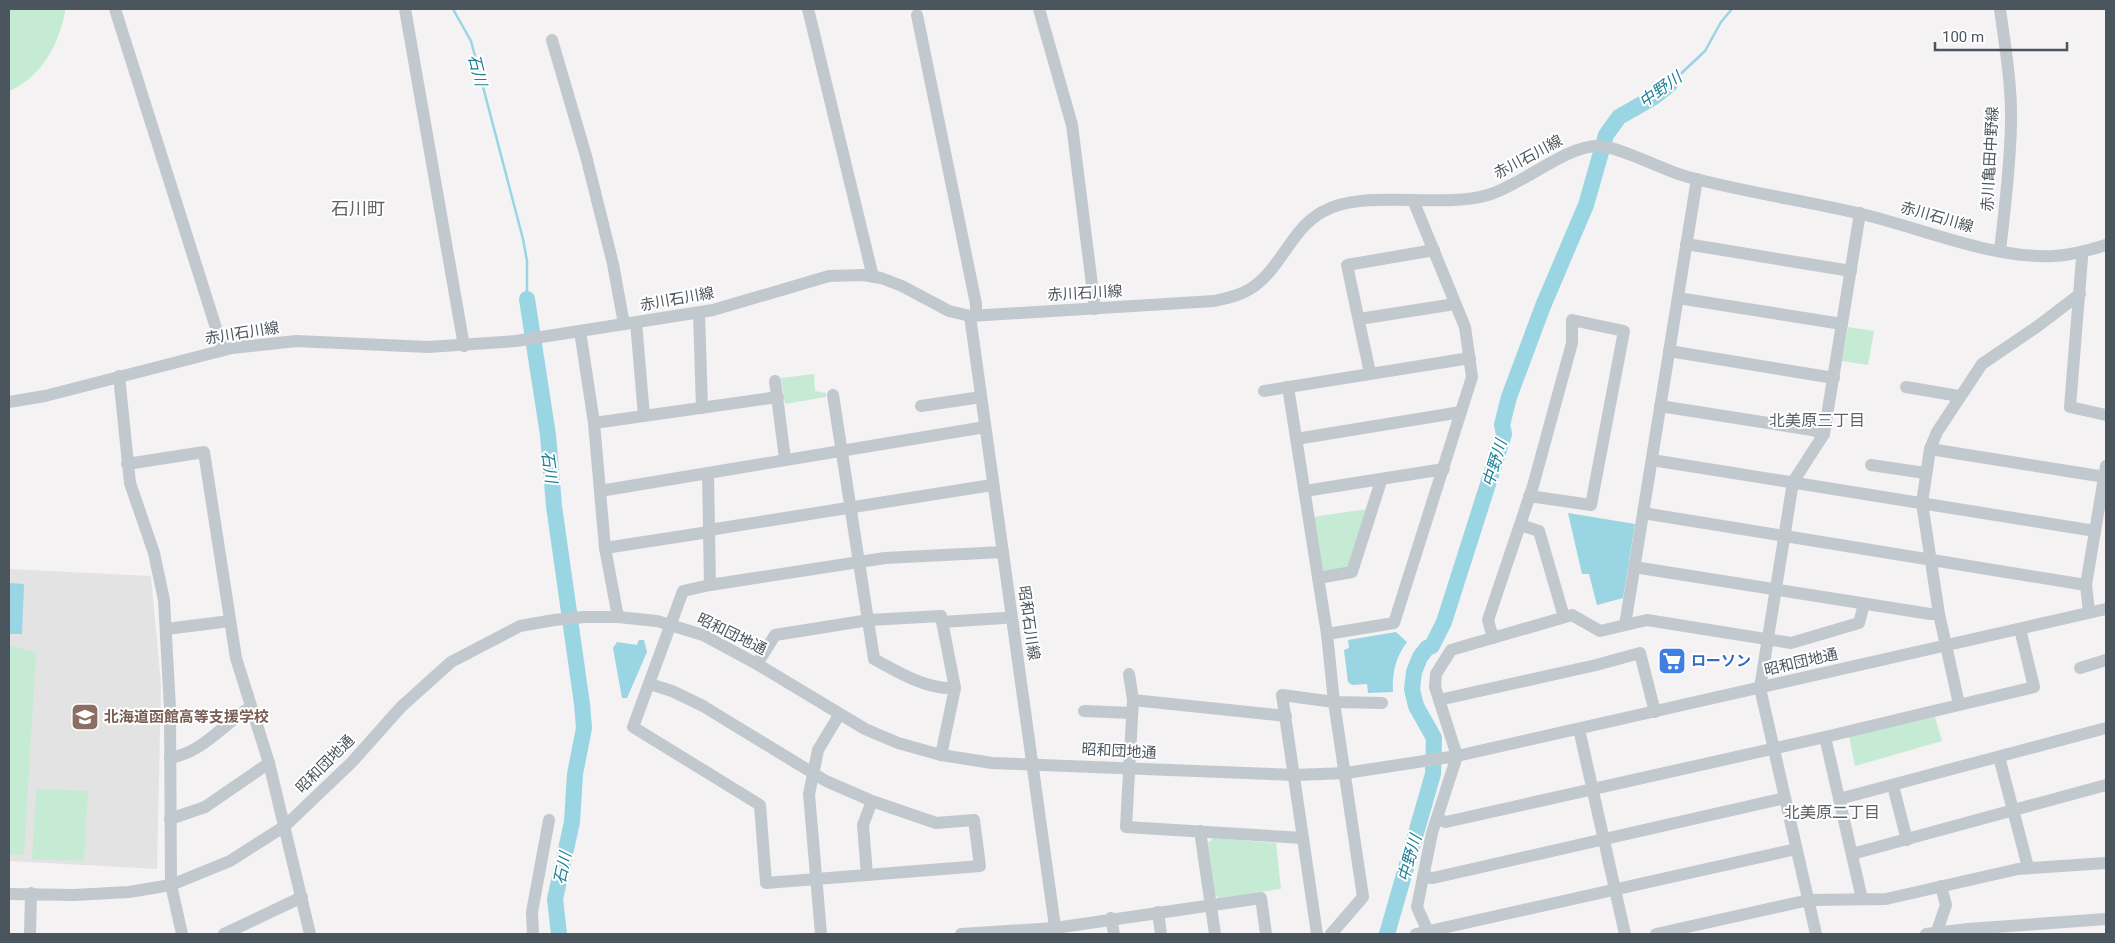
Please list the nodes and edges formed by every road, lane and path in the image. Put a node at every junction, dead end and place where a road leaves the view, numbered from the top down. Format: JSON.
{"nodes":[{"id":1,"x":115,"y":9,"type":"edge"},
{"id":2,"x":405,"y":9,"type":"edge"},
{"id":3,"x":808,"y":9,"type":"edge"},
{"id":4,"x":1039,"y":9,"type":"edge"},
{"id":5,"x":2000,"y":9,"type":"edge"},
{"id":6,"x":917,"y":15,"type":"dead end"},
{"id":7,"x":552,"y":40,"type":"dead end"},
{"id":8,"x":1697,"y":180,"type":"junction"},
{"id":9,"x":1413,"y":200,"type":"junction"},
{"id":10,"x":1860,"y":213,"type":"junction"},
{"id":11,"x":1686,"y":244,"type":"junction"},
{"id":12,"x":2106,"y":245,"type":"edge"},
{"id":13,"x":1434,"y":250,"type":"junction"},
{"id":14,"x":2000,"y":250,"type":"junction"},
{"id":15,"x":2082,"y":258,"type":"dead end"},
{"id":16,"x":1851,"y":271,"type":"junction"},
{"id":17,"x":873,"y":277,"type":"junction"},
{"id":18,"x":2080,"y":294,"type":"junction"},
{"id":19,"x":1678,"y":298,"type":"junction"},
{"id":20,"x":1455,"y":304,"type":"junction"},
{"id":21,"x":1095,"y":309,"type":"junction"},
{"id":22,"x":699,"y":313,"type":"junction"},
{"id":23,"x":973,"y":315,"type":"junction"},
{"id":24,"x":1360,"y":319,"type":"junction"},
{"id":25,"x":630,"y":323,"type":"junction"},
{"id":26,"x":1842,"y":324,"type":"junction"},
{"id":27,"x":580,"y":331,"type":"junction"},
{"id":28,"x":464,"y":346,"type":"junction"},
{"id":29,"x":223,"y":350,"type":"junction"},
{"id":30,"x":1669,"y":351,"type":"junction"},
{"id":31,"x":1470,"y":358,"type":"junction"},
{"id":32,"x":1370,"y":373,"type":"junction"},
{"id":33,"x":120,"y":376,"type":"junction"},
{"id":34,"x":1834,"y":378,"type":"junction"},
{"id":35,"x":775,"y":381,"type":"dead end"},
{"id":36,"x":1288,"y":387,"type":"junction"},
{"id":37,"x":1906,"y":387,"type":"dead end"},
{"id":38,"x":1264,"y":391,"type":"dead end"},
{"id":39,"x":833,"y":395,"type":"dead end"},
{"id":40,"x":1958,"y":396,"type":"junction"},
{"id":41,"x":778,"y":397,"type":"junction"},
{"id":42,"x":981,"y":397,"type":"junction"},
{"id":43,"x":9,"y":402,"type":"edge"},
{"id":44,"x":921,"y":406,"type":"dead end"},
{"id":45,"x":1660,"y":406,"type":"junction"},
{"id":46,"x":702,"y":408,"type":"junction"},
{"id":47,"x":1461,"y":412,"type":"junction"},
{"id":48,"x":2106,"y":415,"type":"edge"},
{"id":49,"x":644,"y":416,"type":"junction"},
{"id":50,"x":594,"y":423,"type":"junction"},
{"id":51,"x":985,"y":427,"type":"junction"},
{"id":52,"x":1824,"y":434,"type":"junction"},
{"id":53,"x":1296,"y":440,"type":"junction"},
{"id":54,"x":1930,"y":449,"type":"junction"},
{"id":55,"x":841,"y":450,"type":"junction"},
{"id":56,"x":785,"y":459,"type":"junction"},
{"id":57,"x":1652,"y":460,"type":"junction"},
{"id":58,"x":127,"y":464,"type":"junction"},
{"id":59,"x":1871,"y":465,"type":"dead end"},
{"id":60,"x":1444,"y":469,"type":"junction"},
{"id":61,"x":2105,"y":472,"type":"edge"},
{"id":62,"x":708,"y":473,"type":"junction"},
{"id":63,"x":1925,"y":473,"type":"junction"},
{"id":64,"x":1381,"y":481,"type":"junction"},
{"id":65,"x":1793,"y":482,"type":"junction"},
{"id":66,"x":992,"y":485,"type":"junction"},
{"id":67,"x":600,"y":491,"type":"junction"},
{"id":68,"x":1305,"y":492,"type":"junction"},
{"id":69,"x":1529,"y":496,"type":"junction"},
{"id":70,"x":1922,"y":503,"type":"junction"},
{"id":71,"x":850,"y":506,"type":"junction"},
{"id":72,"x":1643,"y":513,"type":"junction"},
{"id":73,"x":1520,"y":525,"type":"junction"},
{"id":74,"x":709,"y":531,"type":"junction"},
{"id":75,"x":2095,"y":531,"type":"junction"},
{"id":76,"x":1784,"y":536,"type":"junction"},
{"id":77,"x":605,"y":548,"type":"junction"},
{"id":78,"x":1003,"y":552,"type":"junction"},
{"id":79,"x":1931,"y":559,"type":"junction"},
{"id":80,"x":859,"y":562,"type":"junction"},
{"id":81,"x":1634,"y":567,"type":"junction"},
{"id":82,"x":1318,"y":578,"type":"junction"},
{"id":83,"x":710,"y":585,"type":"junction"},
{"id":84,"x":2086,"y":585,"type":"junction"},
{"id":85,"x":1775,"y":590,"type":"junction"},
{"id":86,"x":1864,"y":604,"type":"junction"},
{"id":87,"x":2106,"y":609,"type":"edge"},
{"id":88,"x":2089,"y":612,"type":"junction"},
{"id":89,"x":1939,"y":614,"type":"junction"},
{"id":90,"x":618,"y":617,"type":"junction"},
{"id":91,"x":1564,"y":617,"type":"junction"},
{"id":92,"x":1004,"y":618,"type":"dead end"},
{"id":93,"x":868,"y":620,"type":"junction"},
{"id":94,"x":230,"y":621,"type":"junction"},
{"id":95,"x":942,"y":622,"type":"junction"},
{"id":96,"x":1625,"y":624,"type":"junction"},
{"id":97,"x":672,"y":625,"type":"junction"},
{"id":98,"x":166,"y":629,"type":"junction"},
{"id":99,"x":2020,"y":629,"type":"junction"},
{"id":100,"x":1327,"y":634,"type":"junction"},
{"id":101,"x":1493,"y":638,"type":"junction"},
{"id":102,"x":1767,"y":639,"type":"junction"},
{"id":103,"x":1945,"y":646,"type":"junction"},
{"id":104,"x":2106,"y":660,"type":"edge"},
{"id":105,"x":757,"y":664,"type":"junction"},
{"id":106,"x":2080,"y":668,"type":"dead end"},
{"id":107,"x":1129,"y":674,"type":"dead end"},
{"id":108,"x":650,"y":684,"type":"junction"},
{"id":109,"x":955,"y":688,"type":"junction"},
{"id":110,"x":1760,"y":688,"type":"junction"},
{"id":111,"x":1440,"y":700,"type":"junction"},
{"id":112,"x":1334,"y":702,"type":"junction"},
{"id":113,"x":1382,"y":703,"type":"dead end"},
{"id":114,"x":1959,"y":704,"type":"junction"},
{"id":115,"x":1133,"y":706,"type":"junction"},
{"id":116,"x":251,"y":707,"type":"junction"},
{"id":117,"x":1084,"y":710,"type":"dead end"},
{"id":118,"x":1655,"y":712,"type":"junction"},
{"id":119,"x":840,"y":715,"type":"junction"},
{"id":120,"x":1286,"y":716,"type":"junction"},
{"id":121,"x":2106,"y":728,"type":"edge"},
{"id":122,"x":1579,"y":729,"type":"junction"},
{"id":123,"x":1825,"y":737,"type":"junction"},
{"id":124,"x":1774,"y":748,"type":"junction"},
{"id":125,"x":941,"y":755,"type":"junction"},
{"id":126,"x":1457,"y":756,"type":"junction"},
{"id":127,"x":1999,"y":757,"type":"junction"},
{"id":128,"x":170,"y":758,"type":"junction"},
{"id":129,"x":269,"y":763,"type":"junction"},
{"id":130,"x":1032,"y":764,"type":"junction"},
{"id":131,"x":1130,"y":769,"type":"junction"},
{"id":132,"x":812,"y":773,"type":"junction"},
{"id":133,"x":1346,"y":773,"type":"junction"},
{"id":134,"x":1295,"y":775,"type":"junction"},
{"id":135,"x":2106,"y":784,"type":"edge"},
{"id":136,"x":1892,"y":786,"type":"junction"},
{"id":137,"x":1592,"y":788,"type":"junction"},
{"id":138,"x":1785,"y":798,"type":"junction"},
{"id":139,"x":1839,"y":800,"type":"junction"},
{"id":140,"x":872,"y":801,"type":"junction"},
{"id":141,"x":2013,"y":810,"type":"junction"},
{"id":142,"x":170,"y":819,"type":"junction"},
{"id":143,"x":1437,"y":819,"type":"junction"},
{"id":144,"x":549,"y":820,"type":"dead end"},
{"id":145,"x":285,"y":826,"type":"junction"},
{"id":146,"x":1200,"y":831,"type":"junction"},
{"id":147,"x":1303,"y":838,"type":"junction"},
{"id":148,"x":1604,"y":839,"type":"junction"},
{"id":149,"x":1906,"y":840,"type":"junction"},
{"id":150,"x":1796,"y":849,"type":"junction"},
{"id":151,"x":1852,"y":854,"type":"junction"},
{"id":152,"x":2106,"y":863,"type":"edge"},
{"id":153,"x":2028,"y":868,"type":"junction"},
{"id":154,"x":867,"y":875,"type":"junction"},
{"id":155,"x":1423,"y":877,"type":"junction"},
{"id":156,"x":817,"y":879,"type":"junction"},
{"id":157,"x":171,"y":885,"type":"junction"},
{"id":158,"x":1940,"y":886,"type":"junction"},
{"id":159,"x":1616,"y":890,"type":"junction"},
{"id":160,"x":31,"y":893,"type":"junction"},
{"id":161,"x":9,"y":894,"type":"edge"},
{"id":162,"x":302,"y":897,"type":"junction"},
{"id":163,"x":1862,"y":899,"type":"junction"},
{"id":164,"x":1809,"y":900,"type":"junction"},
{"id":165,"x":1211,"y":905,"type":"junction"},
{"id":166,"x":1158,"y":912,"type":"junction"},
{"id":167,"x":1112,"y":918,"type":"junction"},
{"id":168,"x":2106,"y":919,"type":"edge"},
{"id":169,"x":2024,"y":929,"type":"edge"},
{"id":170,"x":247,"y":930,"type":"edge"},
{"id":171,"x":1056,"y":931,"type":"edge"},
{"id":172,"x":1967,"y":931,"type":"edge"},
{"id":173,"x":30,"y":934,"type":"edge"},
{"id":174,"x":182,"y":934,"type":"edge"},
{"id":175,"x":224,"y":934,"type":"edge"},
{"id":176,"x":310,"y":934,"type":"edge"},
{"id":177,"x":533,"y":934,"type":"edge"},
{"id":178,"x":822,"y":934,"type":"edge"},
{"id":179,"x":961,"y":934,"type":"edge"},
{"id":180,"x":1114,"y":934,"type":"edge"},
{"id":181,"x":1162,"y":934,"type":"edge"},
{"id":182,"x":1215,"y":934,"type":"edge"},
{"id":183,"x":1266,"y":934,"type":"edge"},
{"id":184,"x":1317,"y":934,"type":"edge"},
{"id":185,"x":1331,"y":934,"type":"edge"},
{"id":186,"x":1424,"y":934,"type":"edge"},
{"id":187,"x":1625,"y":934,"type":"edge"},
{"id":188,"x":1656,"y":934,"type":"edge"},
{"id":189,"x":1816,"y":934,"type":"edge"},
{"id":190,"x":1933,"y":934,"type":"edge"}],
"edges":[{"from":1,"to":29,"type":"street"},
{"from":2,"to":28,"type":"street"},
{"from":3,"to":17,"type":"street"},
{"from":4,"to":21,"type":"street"},
{"from":5,"to":14,"type":"street","name":"赤川亀田中野線"},
{"from":6,"to":23,"type":"street","name":"昭和石川線"},
{"from":7,"to":25,"type":"street"},
{"from":8,"to":9,"type":"street","name":"赤川石川線"},
{"from":8,"to":10,"type":"street","name":"赤川石川線"},
{"from":8,"to":11,"type":"street"},
{"from":9,"to":13,"type":"street"},
{"from":9,"to":21,"type":"street","name":"赤川石川線"},
{"from":10,"to":14,"type":"street","name":"赤川石川線"},
{"from":10,"to":16,"type":"street"},
{"from":11,"to":16,"type":"street"},
{"from":11,"to":19,"type":"street"},
{"from":12,"to":14,"type":"street","name":"赤川石川線"},
{"from":13,"to":20,"type":"street"},
{"from":13,"to":24,"type":"street"},
{"from":15,"to":18,"type":"street"},
{"from":16,"to":26,"type":"street"},
{"from":17,"to":22,"type":"street","name":"赤川石川線"},
{"from":17,"to":23,"type":"street","name":"赤川石川線"},
{"from":18,"to":40,"type":"street"},
{"from":18,"to":48,"type":"street"},
{"from":19,"to":26,"type":"street"},
{"from":19,"to":30,"type":"street"},
{"from":20,"to":24,"type":"street"},
{"from":20,"to":31,"type":"street"},
{"from":21,"to":23,"type":"street","name":"赤川石川線"},
{"from":22,"to":25,"type":"street","name":"赤川石川線"},
{"from":22,"to":46,"type":"street"},
{"from":23,"to":42,"type":"street","name":"昭和石川線"},
{"from":24,"to":32,"type":"street"},
{"from":25,"to":27,"type":"street","name":"赤川石川線"},
{"from":25,"to":49,"type":"street"},
{"from":26,"to":34,"type":"street"},
{"from":27,"to":28,"type":"street","name":"赤川石川線"},
{"from":27,"to":50,"type":"street"},
{"from":28,"to":29,"type":"street","name":"赤川石川線"},
{"from":29,"to":33,"type":"street","name":"赤川石川線"},
{"from":30,"to":34,"type":"street"},
{"from":30,"to":45,"type":"street"},
{"from":31,"to":32,"type":"street"},
{"from":31,"to":47,"type":"street"},
{"from":32,"to":36,"type":"street"},
{"from":33,"to":43,"type":"street","name":"赤川石川線"},
{"from":33,"to":58,"type":"street"},
{"from":34,"to":52,"type":"street"},
{"from":35,"to":41,"type":"street"},
{"from":36,"to":38,"type":"street"},
{"from":36,"to":53,"type":"street"},
{"from":37,"to":40,"type":"street"},
{"from":39,"to":55,"type":"street"},
{"from":40,"to":54,"type":"street"},
{"from":41,"to":46,"type":"street"},
{"from":41,"to":56,"type":"street"},
{"from":42,"to":44,"type":"street"},
{"from":42,"to":51,"type":"street","name":"昭和石川線"},
{"from":45,"to":52,"type":"street"},
{"from":45,"to":57,"type":"street"},
{"from":46,"to":49,"type":"street"},
{"from":47,"to":53,"type":"street"},
{"from":47,"to":60,"type":"street"},
{"from":49,"to":50,"type":"street"},
{"from":50,"to":67,"type":"street"},
{"from":51,"to":55,"type":"street"},
{"from":51,"to":66,"type":"street","name":"昭和石川線"},
{"from":52,"to":65,"type":"street"},
{"from":53,"to":68,"type":"street"},
{"from":54,"to":61,"type":"street"},
{"from":54,"to":63,"type":"street"},
{"from":55,"to":56,"type":"street"},
{"from":55,"to":71,"type":"street"},
{"from":56,"to":62,"type":"street"},
{"from":57,"to":65,"type":"street"},
{"from":57,"to":72,"type":"street"},
{"from":58,"to":94,"type":"street"},
{"from":58,"to":98,"type":"street"},
{"from":59,"to":63,"type":"street"},
{"from":60,"to":64,"type":"street"},
{"from":60,"to":100,"type":"street"},
{"from":61,"to":75,"type":"street"},
{"from":62,"to":67,"type":"street"},
{"from":62,"to":74,"type":"street"},
{"from":63,"to":70,"type":"street"},
{"from":64,"to":68,"type":"street"},
{"from":64,"to":82,"type":"street"},
{"from":65,"to":70,"type":"street"},
{"from":65,"to":76,"type":"street"},
{"from":66,"to":71,"type":"street"},
{"from":66,"to":78,"type":"street","name":"昭和石川線"},
{"from":67,"to":77,"type":"street"},
{"from":68,"to":82,"type":"street"},
{"from":69,"to":69,"type":"street"},
{"from":69,"to":73,"type":"street"},
{"from":70,"to":75,"type":"street"},
{"from":70,"to":79,"type":"street"},
{"from":71,"to":74,"type":"street"},
{"from":71,"to":80,"type":"street"},
{"from":72,"to":76,"type":"street"},
{"from":72,"to":81,"type":"street"},
{"from":73,"to":91,"type":"street"},
{"from":73,"to":101,"type":"street"},
{"from":74,"to":77,"type":"street"},
{"from":74,"to":83,"type":"street"},
{"from":75,"to":84,"type":"street"},
{"from":76,"to":79,"type":"street"},
{"from":76,"to":85,"type":"street"},
{"from":77,"to":90,"type":"street"},
{"from":78,"to":80,"type":"street"},
{"from":78,"to":130,"type":"street","name":"昭和石川線"},
{"from":79,"to":84,"type":"street"},
{"from":79,"to":89,"type":"street"},
{"from":80,"to":83,"type":"street"},
{"from":80,"to":93,"type":"street"},
{"from":81,"to":85,"type":"street"},
{"from":81,"to":96,"type":"street"},
{"from":82,"to":100,"type":"street"},
{"from":83,"to":97,"type":"street"},
{"from":84,"to":88,"type":"street"},
{"from":85,"to":86,"type":"street"},
{"from":85,"to":102,"type":"street"},
{"from":86,"to":89,"type":"street"},
{"from":86,"to":102,"type":"street"},
{"from":87,"to":88,"type":"street","name":"昭和団地通"},
{"from":88,"to":99,"type":"street","name":"昭和団地通"},
{"from":89,"to":103,"type":"street"},
{"from":90,"to":97,"type":"street","name":"昭和団地通"},
{"from":90,"to":145,"type":"street","name":"昭和団地通"},
{"from":91,"to":96,"type":"street"},
{"from":91,"to":101,"type":"street"},
{"from":92,"to":95,"type":"street"},
{"from":93,"to":95,"type":"street"},
{"from":93,"to":105,"type":"street"},
{"from":93,"to":109,"type":"street"},
{"from":94,"to":98,"type":"street"},
{"from":94,"to":116,"type":"street"},
{"from":95,"to":109,"type":"street"},
{"from":96,"to":102,"type":"street"},
{"from":97,"to":105,"type":"street","name":"昭和団地通"},
{"from":97,"to":108,"type":"street"},
{"from":98,"to":128,"type":"street"},
{"from":99,"to":103,"type":"street","name":"昭和団地通"},
{"from":99,"to":114,"type":"street"},
{"from":100,"to":112,"type":"street"},
{"from":101,"to":111,"type":"street"},
{"from":102,"to":110,"type":"street"},
{"from":103,"to":110,"type":"street","name":"昭和団地通"},
{"from":103,"to":114,"type":"street"},
{"from":104,"to":106,"type":"street"},
{"from":105,"to":119,"type":"street","name":"昭和団地通"},
{"from":107,"to":115,"type":"street"},
{"from":108,"to":132,"type":"street"},
{"from":108,"to":156,"type":"street"},
{"from":109,"to":125,"type":"street"},
{"from":110,"to":118,"type":"street","name":"昭和団地通"},
{"from":110,"to":124,"type":"street"},
{"from":111,"to":118,"type":"street"},
{"from":111,"to":126,"type":"street"},
{"from":112,"to":113,"type":"street"},
{"from":112,"to":120,"type":"street"},
{"from":112,"to":133,"type":"street"},
{"from":114,"to":123,"type":"street"},
{"from":115,"to":117,"type":"street"},
{"from":115,"to":120,"type":"street"},
{"from":115,"to":131,"type":"street"},
{"from":116,"to":128,"type":"street"},
{"from":116,"to":129,"type":"street"},
{"from":118,"to":122,"type":"street","name":"昭和団地通"},
{"from":119,"to":125,"type":"street","name":"昭和団地通"},
{"from":119,"to":132,"type":"street"},
{"from":120,"to":134,"type":"street"},
{"from":121,"to":127,"type":"street"},
{"from":122,"to":126,"type":"street","name":"昭和団地通"},
{"from":122,"to":137,"type":"street"},
{"from":123,"to":124,"type":"street"},
{"from":123,"to":139,"type":"street"},
{"from":124,"to":137,"type":"street"},
{"from":124,"to":138,"type":"street"},
{"from":125,"to":130,"type":"street","name":"昭和団地通"},
{"from":126,"to":133,"type":"street","name":"昭和団地通"},
{"from":126,"to":143,"type":"street"},
{"from":127,"to":136,"type":"street"},
{"from":127,"to":141,"type":"street"},
{"from":128,"to":142,"type":"street"},
{"from":129,"to":142,"type":"street"},
{"from":129,"to":145,"type":"street"},
{"from":130,"to":131,"type":"street","name":"昭和団地通"},
{"from":130,"to":171,"type":"street","name":"昭和石川線"},
{"from":131,"to":134,"type":"street","name":"昭和団地通"},
{"from":131,"to":146,"type":"street"},
{"from":132,"to":140,"type":"street"},
{"from":132,"to":156,"type":"street"},
{"from":133,"to":134,"type":"street","name":"昭和団地通"},
{"from":133,"to":185,"type":"street"},
{"from":134,"to":147,"type":"street"},
{"from":135,"to":141,"type":"street"},
{"from":136,"to":139,"type":"street"},
{"from":136,"to":149,"type":"street"},
{"from":137,"to":143,"type":"street"},
{"from":137,"to":148,"type":"street"},
{"from":138,"to":148,"type":"street"},
{"from":138,"to":150,"type":"street"},
{"from":139,"to":151,"type":"street"},
{"from":140,"to":154,"type":"street"},
{"from":140,"to":154,"type":"street"},
{"from":141,"to":149,"type":"street"},
{"from":141,"to":153,"type":"street"},
{"from":142,"to":157,"type":"street"},
{"from":143,"to":155,"type":"street"},
{"from":144,"to":177,"type":"street"},
{"from":145,"to":157,"type":"street","name":"昭和団地通"},
{"from":145,"to":162,"type":"street"},
{"from":146,"to":147,"type":"street"},
{"from":146,"to":165,"type":"street"},
{"from":147,"to":184,"type":"street"},
{"from":148,"to":155,"type":"street"},
{"from":148,"to":159,"type":"street"},
{"from":149,"to":151,"type":"street"},
{"from":150,"to":159,"type":"street"},
{"from":150,"to":164,"type":"street"},
{"from":151,"to":163,"type":"street"},
{"from":152,"to":153,"type":"street"},
{"from":153,"to":158,"type":"street"},
{"from":154,"to":156,"type":"street"},
{"from":155,"to":186,"type":"street"},
{"from":156,"to":178,"type":"street"},
{"from":157,"to":160,"type":"street","name":"昭和団地通"},
{"from":157,"to":174,"type":"street"},
{"from":158,"to":163,"type":"street"},
{"from":158,"to":190,"type":"street"},
{"from":159,"to":186,"type":"street"},
{"from":159,"to":187,"type":"street"},
{"from":160,"to":161,"type":"street","name":"昭和団地通"},
{"from":160,"to":173,"type":"street"},
{"from":162,"to":170,"type":"street"},
{"from":162,"to":176,"type":"street"},
{"from":163,"to":164,"type":"street"},
{"from":164,"to":188,"type":"street"},
{"from":164,"to":189,"type":"street"},
{"from":165,"to":166,"type":"street"},
{"from":165,"to":182,"type":"street"},
{"from":165,"to":183,"type":"street"},
{"from":166,"to":167,"type":"street"},
{"from":166,"to":181,"type":"street"},
{"from":167,"to":171,"type":"street"},
{"from":167,"to":180,"type":"street"},
{"from":168,"to":169,"type":"street"},
{"from":169,"to":172,"type":"street"},
{"from":170,"to":175,"type":"street"},
{"from":171,"to":179,"type":"street"},
{"from":172,"to":190,"type":"street"}]}
